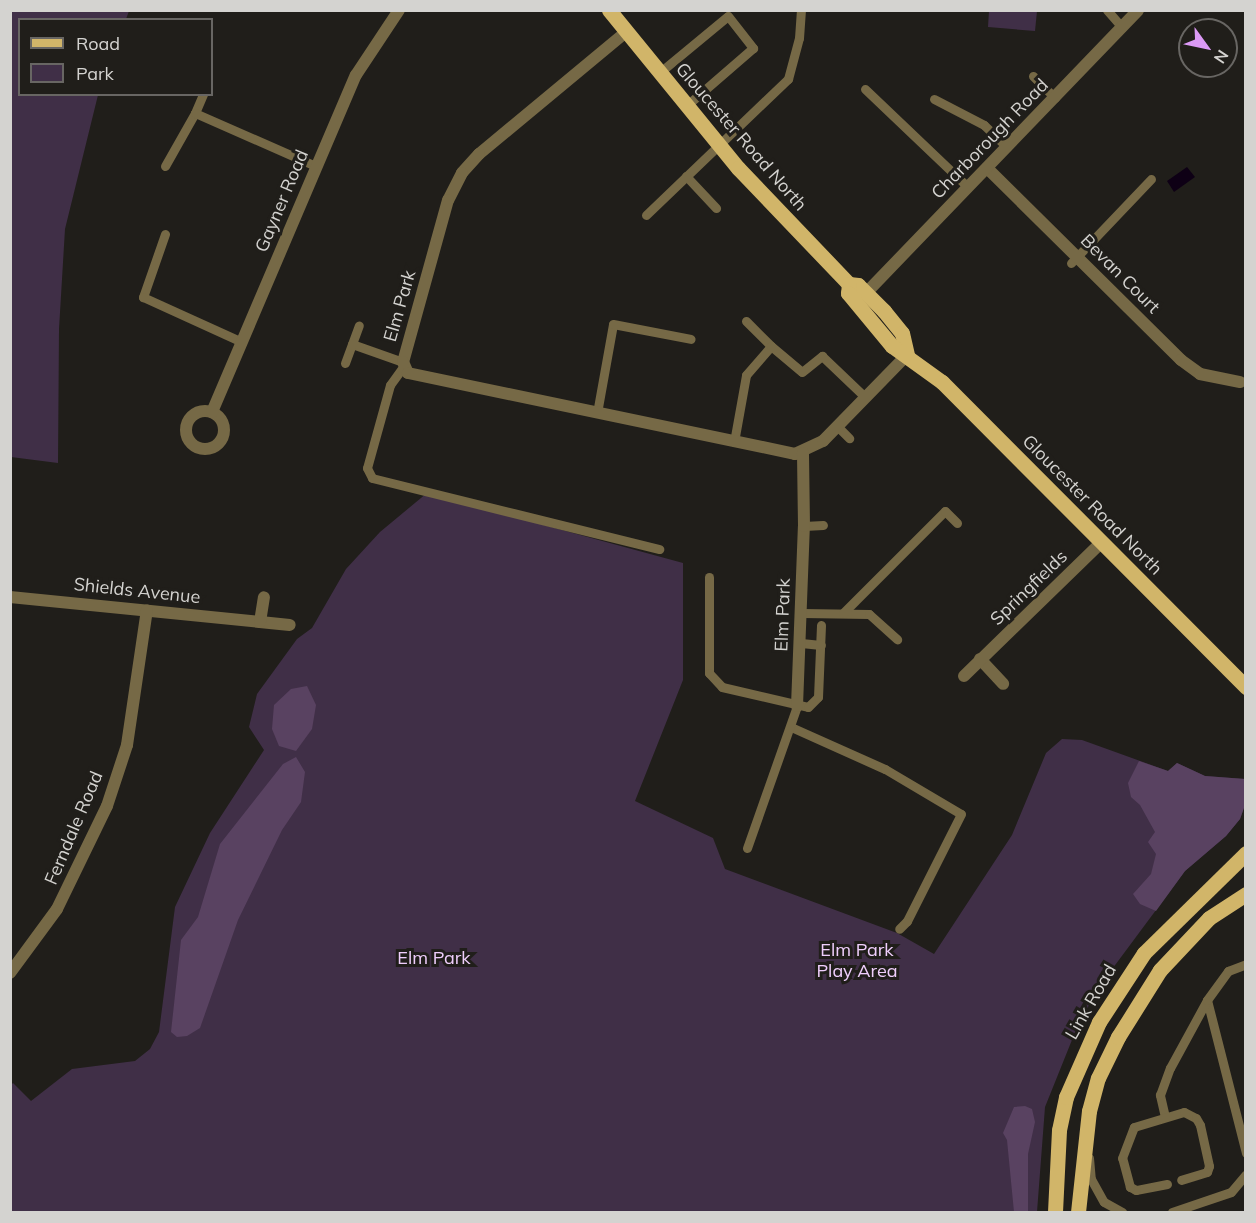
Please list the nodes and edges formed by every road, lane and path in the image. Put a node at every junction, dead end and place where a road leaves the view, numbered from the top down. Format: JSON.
{"nodes":[{"id":1,"x":399,"y":10,"type":"edge"},
{"id":2,"x":609,"y":10,"type":"edge"},
{"id":3,"x":801,"y":10,"type":"edge"},
{"id":4,"x":1107,"y":10,"type":"edge"},
{"id":5,"x":1138,"y":10,"type":"edge"},
{"id":6,"x":1122,"y":27,"type":"junction"},
{"id":7,"x":626,"y":32,"type":"junction"},
{"id":8,"x":659,"y":73,"type":"junction"},
{"id":9,"x":1033,"y":76,"type":"dead end"},
{"id":10,"x":865,"y":89,"type":"dead end"},
{"id":11,"x":202,"y":96,"type":"edge"},
{"id":12,"x":1054,"y":98,"type":"junction"},
{"id":13,"x":934,"y":99,"type":"dead end"},
{"id":14,"x":686,"y":106,"type":"junction"},
{"id":15,"x":195,"y":113,"type":"junction"},
{"id":16,"x":719,"y":145,"type":"junction"},
{"id":17,"x":1007,"y":147,"type":"junction"},
{"id":18,"x":165,"y":166,"type":"dead end"},
{"id":19,"x":316,"y":166,"type":"junction"},
{"id":20,"x":987,"y":168,"type":"junction"},
{"id":21,"x":686,"y":176,"type":"junction"},
{"id":22,"x":1151,"y":179,"type":"dead end"},
{"id":23,"x":968,"y":187,"type":"junction"},
{"id":24,"x":716,"y":208,"type":"dead end"},
{"id":25,"x":646,"y":215,"type":"dead end"},
{"id":26,"x":165,"y":234,"type":"dead end"},
{"id":27,"x":1074,"y":260,"type":"junction"},
{"id":28,"x":849,"y":284,"type":"junction"},
{"id":29,"x":867,"y":292,"type":"junction"},
{"id":30,"x":746,"y":321,"type":"dead end"},
{"id":31,"x":359,"y":325,"type":"dead end"},
{"id":32,"x":691,"y":339,"type":"dead end"},
{"id":33,"x":242,"y":342,"type":"junction"},
{"id":34,"x":352,"y":344,"type":"junction"},
{"id":35,"x":771,"y":346,"type":"junction"},
{"id":36,"x":908,"y":355,"type":"junction"},
{"id":37,"x":345,"y":363,"type":"dead end"},
{"id":38,"x":403,"y":365,"type":"junction"},
{"id":39,"x":1240,"y":381,"type":"dead end"},
{"id":40,"x":865,"y":398,"type":"junction"},
{"id":41,"x":212,"y":412,"type":"dead end"},
{"id":42,"x":597,"y":414,"type":"junction"},
{"id":43,"x":838,"y":427,"type":"junction"},
{"id":44,"x":849,"y":438,"type":"dead end"},
{"id":45,"x":734,"y":442,"type":"junction"},
{"id":46,"x":803,"y":453,"type":"junction"},
{"id":47,"x":957,"y":523,"type":"dead end"},
{"id":48,"x":823,"y":525,"type":"dead end"},
{"id":49,"x":804,"y":526,"type":"junction"},
{"id":50,"x":1102,"y":542,"type":"junction"},
{"id":51,"x":659,"y":549,"type":"dead end"},
{"id":52,"x":709,"y":577,"type":"dead end"},
{"id":53,"x":10,"y":597,"type":"edge"},
{"id":54,"x":264,"y":597,"type":"dead end"},
{"id":55,"x":147,"y":610,"type":"junction"},
{"id":56,"x":801,"y":613,"type":"junction"},
{"id":57,"x":843,"y":613,"type":"junction"},
{"id":58,"x":260,"y":622,"type":"junction"},
{"id":59,"x":290,"y":624,"type":"dead end"},
{"id":60,"x":821,"y":625,"type":"dead end"},
{"id":61,"x":897,"y":639,"type":"dead end"},
{"id":62,"x":801,"y":643,"type":"junction"},
{"id":63,"x":820,"y":645,"type":"junction"},
{"id":64,"x":980,"y":659,"type":"junction"},
{"id":65,"x":964,"y":676,"type":"dead end"},
{"id":66,"x":1003,"y":684,"type":"dead end"},
{"id":67,"x":1245,"y":687,"type":"edge"},
{"id":68,"x":797,"y":706,"type":"junction"},
{"id":69,"x":791,"y":727,"type":"junction"},
{"id":70,"x":747,"y":848,"type":"dead end"},
{"id":71,"x":1245,"y":854,"type":"edge"},
{"id":72,"x":1245,"y":894,"type":"edge"},
{"id":73,"x":899,"y":929,"type":"dead end"},
{"id":74,"x":1245,"y":964,"type":"edge"},
{"id":75,"x":10,"y":973,"type":"edge"},
{"id":76,"x":1206,"y":1000,"type":"junction"},
{"id":77,"x":1089,"y":1111,"type":"junction"},
{"id":78,"x":1165,"y":1117,"type":"junction"},
{"id":79,"x":1245,"y":1153,"type":"edge"},
{"id":80,"x":1245,"y":1174,"type":"edge"},
{"id":81,"x":1180,"y":1180,"type":"dead end"},
{"id":82,"x":1167,"y":1184,"type":"dead end"},
{"id":83,"x":1056,"y":1212,"type":"edge"},
{"id":84,"x":1078,"y":1212,"type":"edge"},
{"id":85,"x":1122,"y":1212,"type":"edge"},
{"id":86,"x":1172,"y":1212,"type":"edge"}],
"edges":[{"from":1,"to":19,"type":"street","name":"Gayner Road"},
{"from":2,"to":7,"type":"main road","name":"Gloucester Road North"},
{"from":3,"to":16,"type":"lane"},
{"from":4,"to":6,"type":"lane"},
{"from":5,"to":6,"type":"street","name":"Charborough Road"},
{"from":6,"to":12,"type":"street","name":"Charborough Road"},
{"from":7,"to":8,"type":"main road","name":"Gloucester Road North"},
{"from":7,"to":38,"type":"street","name":"Elm Park"},
{"from":8,"to":14,"type":"main road","name":"Gloucester Road North"},
{"from":8,"to":14,"type":"lane"},
{"from":9,"to":12,"type":"lane"},
{"from":10,"to":23,"type":"lane"},
{"from":11,"to":15,"type":"lane"},
{"from":12,"to":17,"type":"street","name":"Charborough Road"},
{"from":13,"to":17,"type":"lane"},
{"from":14,"to":16,"type":"main road","name":"Gloucester Road North"},
{"from":15,"to":18,"type":"lane"},
{"from":15,"to":19,"type":"lane"},
{"from":16,"to":21,"type":"lane"},
{"from":16,"to":28,"type":"main road","name":"Gloucester Road North"},
{"from":17,"to":20,"type":"street","name":"Charborough Road"},
{"from":19,"to":33,"type":"street","name":"Gayner Road"},
{"from":20,"to":23,"type":"street","name":"Charborough Road"},
{"from":20,"to":27,"type":"street","name":"Bevan Court"},
{"from":21,"to":24,"type":"lane"},
{"from":21,"to":25,"type":"lane"},
{"from":22,"to":27,"type":"lane"},
{"from":23,"to":29,"type":"street","name":"Charborough Road"},
{"from":26,"to":33,"type":"lane"},
{"from":27,"to":39,"type":"street","name":"Bevan Court"},
{"from":28,"to":29,"type":"main road","name":"Gloucester Road North"},
{"from":28,"to":36,"type":"main road","name":"Gloucester Road North"},
{"from":29,"to":36,"type":"main road","name":"Gloucester Road North"},
{"from":30,"to":35,"type":"lane"},
{"from":31,"to":34,"type":"lane"},
{"from":32,"to":42,"type":"lane"},
{"from":33,"to":41,"type":"street","name":"Gayner Road"},
{"from":34,"to":37,"type":"lane"},
{"from":34,"to":38,"type":"lane"},
{"from":35,"to":40,"type":"lane"},
{"from":35,"to":45,"type":"lane"},
{"from":36,"to":40,"type":"street"},
{"from":36,"to":50,"type":"main road","name":"Gloucester Road North"},
{"from":38,"to":42,"type":"street","name":"Elm Park"},
{"from":38,"to":51,"type":"lane"},
{"from":40,"to":43,"type":"street"},
{"from":42,"to":45,"type":"street","name":"Elm Park"},
{"from":43,"to":44,"type":"lane"},
{"from":43,"to":46,"type":"street"},
{"from":45,"to":46,"type":"street","name":"Elm Park"},
{"from":46,"to":49,"type":"street","name":"Elm Park"},
{"from":47,"to":57,"type":"lane"},
{"from":48,"to":49,"type":"lane"},
{"from":49,"to":56,"type":"street","name":"Elm Park"},
{"from":50,"to":64,"type":"street","name":"Springfields"},
{"from":50,"to":67,"type":"main road","name":"Gloucester Road North"},
{"from":52,"to":68,"type":"lane"},
{"from":53,"to":55,"type":"street","name":"Shields Avenue"},
{"from":54,"to":58,"type":"street"},
{"from":55,"to":58,"type":"street","name":"Shields Avenue"},
{"from":55,"to":75,"type":"street","name":"Ferndale Road"},
{"from":56,"to":57,"type":"lane"},
{"from":56,"to":62,"type":"street","name":"Elm Park"},
{"from":57,"to":61,"type":"lane"},
{"from":58,"to":59,"type":"street","name":"Shields Avenue"},
{"from":60,"to":63,"type":"lane"},
{"from":62,"to":63,"type":"lane"},
{"from":62,"to":68,"type":"street","name":"Elm Park"},
{"from":63,"to":68,"type":"lane"},
{"from":64,"to":65,"type":"street","name":"Springfields"},
{"from":64,"to":66,"type":"street"},
{"from":68,"to":69,"type":"lane"},
{"from":69,"to":70,"type":"lane"},
{"from":69,"to":73,"type":"lane"},
{"from":71,"to":83,"type":"main road","name":"Link Road"},
{"from":72,"to":77,"type":"main road"},
{"from":74,"to":76,"type":"lane"},
{"from":76,"to":78,"type":"lane"},
{"from":76,"to":79,"type":"lane"},
{"from":77,"to":84,"type":"main road"},
{"from":77,"to":85,"type":"lane"},
{"from":78,"to":81,"type":"lane"},
{"from":78,"to":82,"type":"lane"},
{"from":80,"to":86,"type":"lane"}]}
